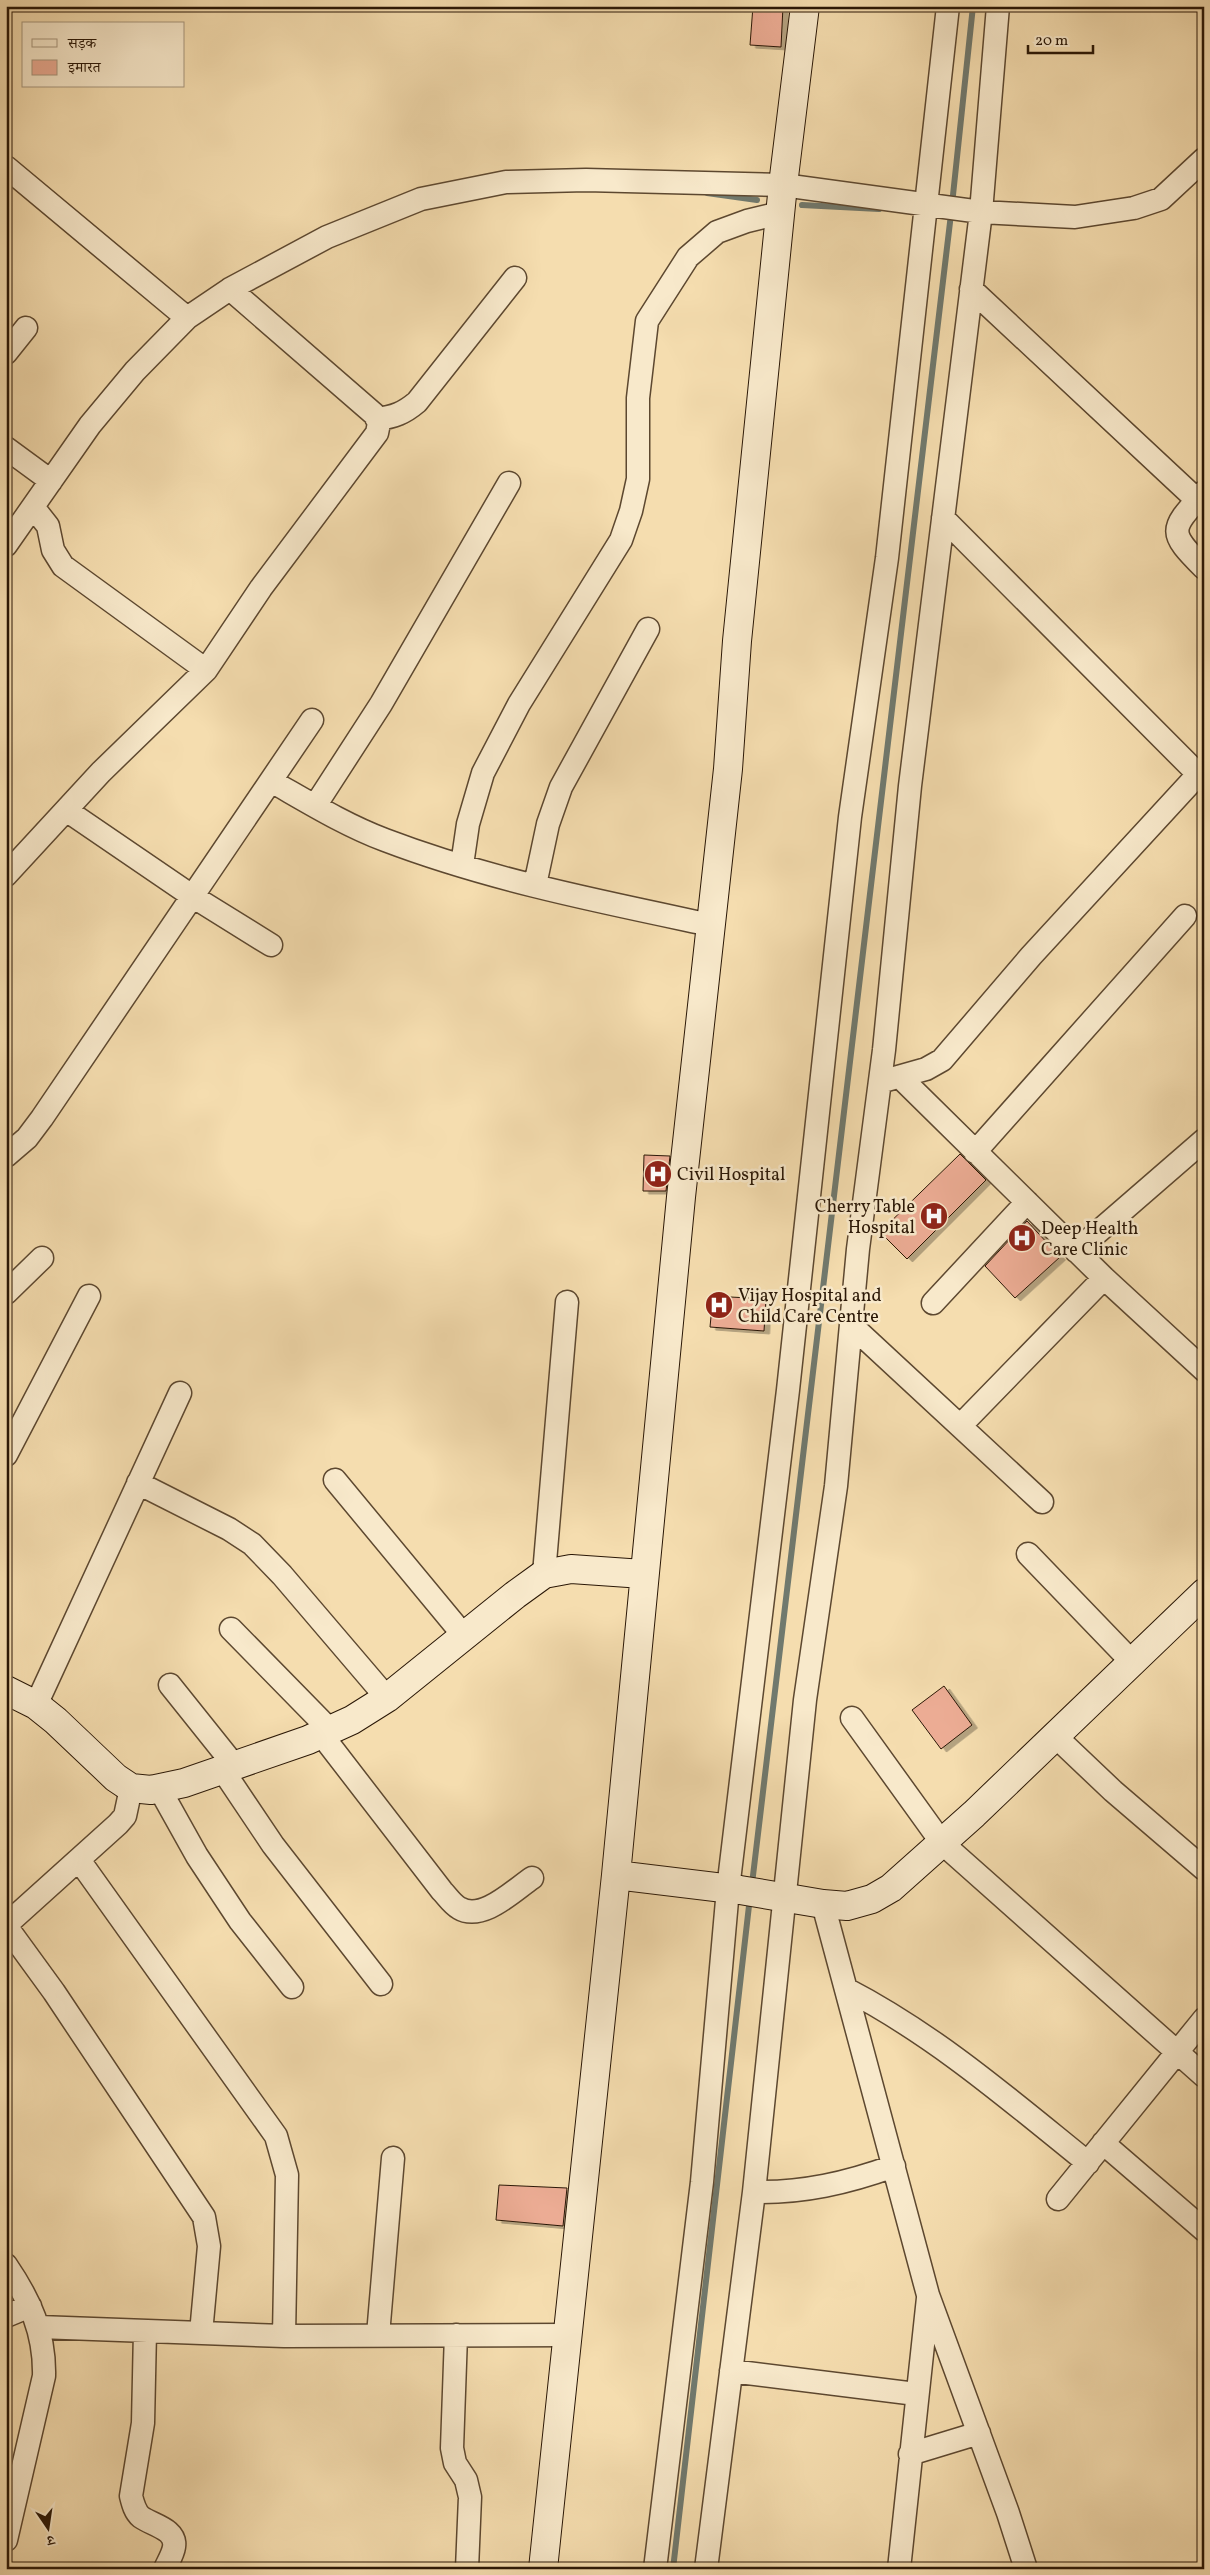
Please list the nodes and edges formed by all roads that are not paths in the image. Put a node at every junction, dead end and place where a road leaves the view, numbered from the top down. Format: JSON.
{"nodes":[{"id":1,"x":806,"y":6,"type":"edge"},
{"id":2,"x":948,"y":6,"type":"edge"},
{"id":3,"x":998,"y":6,"type":"edge"},
{"id":4,"x":1204,"y":159,"type":"edge"},
{"id":5,"x":6,"y":167,"type":"edge"},
{"id":6,"x":783,"y":185,"type":"junction"},
{"id":7,"x":954,"y":207,"type":"junction"},
{"id":8,"x":780,"y":213,"type":"junction"},
{"id":9,"x":515,"y":278,"type":"dead end"},
{"id":10,"x":230,"y":289,"type":"junction"},
{"id":11,"x":972,"y":289,"type":"junction"},
{"id":12,"x":187,"y":318,"type":"junction"},
{"id":13,"x":26,"y":328,"type":"dead end"},
{"id":14,"x":6,"y":353,"type":"edge"},
{"id":15,"x":377,"y":419,"type":"junction"},
{"id":16,"x":6,"y":448,"type":"edge"},
{"id":17,"x":51,"y":481,"type":"junction"},
{"id":18,"x":509,"y":483,"type":"dead end"},
{"id":19,"x":1200,"y":496,"type":"edge"},
{"id":20,"x":33,"y":507,"type":"junction"},
{"id":21,"x":943,"y":518,"type":"junction"},
{"id":22,"x":6,"y":545,"type":"edge"},
{"id":23,"x":1204,"y":568,"type":"edge"},
{"id":24,"x":648,"y":629,"type":"dead end"},
{"id":25,"x":206,"y":670,"type":"junction"},
{"id":26,"x":312,"y":720,"type":"dead end"},
{"id":27,"x":1201,"y":771,"type":"edge"},
{"id":28,"x":271,"y":781,"type":"junction"},
{"id":29,"x":315,"y":806,"type":"junction"},
{"id":30,"x":66,"y":810,"type":"junction"},
{"id":31,"x":462,"y":866,"type":"junction"},
{"id":32,"x":6,"y":875,"type":"edge"},
{"id":33,"x":535,"y":885,"type":"junction"},
{"id":34,"x":192,"y":896,"type":"junction"},
{"id":35,"x":1185,"y":916,"type":"dead end"},
{"id":36,"x":711,"y":925,"type":"junction"},
{"id":37,"x":271,"y":945,"type":"dead end"},
{"id":38,"x":890,"y":1080,"type":"junction"},
{"id":39,"x":1204,"y":1140,"type":"edge"},
{"id":40,"x":9,"y":1149,"type":"edge"},
{"id":41,"x":975,"y":1152,"type":"junction"},
{"id":42,"x":1027,"y":1202,"type":"junction"},
{"id":43,"x":1076,"y":1250,"type":"junction"},
{"id":44,"x":42,"y":1258,"type":"dead end"},
{"id":45,"x":1104,"y":1278,"type":"junction"},
{"id":46,"x":6,"y":1293,"type":"edge"},
{"id":47,"x":89,"y":1296,"type":"dead end"},
{"id":48,"x":567,"y":1302,"type":"dead end"},
{"id":49,"x":933,"y":1302,"type":"dead end"},
{"id":50,"x":851,"y":1325,"type":"junction"},
{"id":51,"x":1202,"y":1366,"type":"edge"},
{"id":52,"x":180,"y":1394,"type":"dead end"},
{"id":53,"x":960,"y":1426,"type":"junction"},
{"id":54,"x":6,"y":1455,"type":"edge"},
{"id":55,"x":335,"y":1480,"type":"dead end"},
{"id":56,"x":138,"y":1483,"type":"junction"},
{"id":57,"x":1042,"y":1502,"type":"dead end"},
{"id":58,"x":1028,"y":1554,"type":"dead end"},
{"id":59,"x":544,"y":1574,"type":"junction"},
{"id":60,"x":644,"y":1574,"type":"junction"},
{"id":61,"x":1204,"y":1593,"type":"edge"},
{"id":62,"x":231,"y":1629,"type":"dead end"},
{"id":63,"x":465,"y":1637,"type":"junction"},
{"id":64,"x":1132,"y":1662,"type":"junction"},
{"id":65,"x":170,"y":1685,"type":"dead end"},
{"id":66,"x":6,"y":1690,"type":"edge"},
{"id":67,"x":388,"y":1698,"type":"junction"},
{"id":68,"x":36,"y":1705,"type":"junction"},
{"id":69,"x":852,"y":1718,"type":"dead end"},
{"id":70,"x":325,"y":1732,"type":"junction"},
{"id":71,"x":1054,"y":1735,"type":"junction"},
{"id":72,"x":228,"y":1767,"type":"junction"},
{"id":73,"x":131,"y":1788,"type":"junction"},
{"id":74,"x":159,"y":1788,"type":"junction"},
{"id":75,"x":942,"y":1844,"type":"junction"},
{"id":76,"x":78,"y":1860,"type":"junction"},
{"id":77,"x":1204,"y":1868,"type":"edge"},
{"id":78,"x":616,"y":1875,"type":"junction"},
{"id":79,"x":532,"y":1878,"type":"dead end"},
{"id":80,"x":742,"y":1891,"type":"junction"},
{"id":81,"x":786,"y":1897,"type":"junction"},
{"id":82,"x":823,"y":1904,"type":"junction"},
{"id":83,"x":6,"y":1926,"type":"edge"},
{"id":84,"x":381,"y":1984,"type":"dead end"},
{"id":85,"x":292,"y":1987,"type":"dead end"},
{"id":86,"x":846,"y":1989,"type":"junction"},
{"id":87,"x":1204,"y":2019,"type":"edge"},
{"id":88,"x":1176,"y":2052,"type":"junction"},
{"id":89,"x":1204,"y":2076,"type":"edge"},
{"id":90,"x":1103,"y":2143,"type":"junction"},
{"id":91,"x":393,"y":2158,"type":"dead end"},
{"id":92,"x":1088,"y":2163,"type":"junction"},
{"id":93,"x":894,"y":2166,"type":"junction"},
{"id":94,"x":754,"y":2192,"type":"junction"},
{"id":95,"x":1058,"y":2199,"type":"dead end"},
{"id":96,"x":1204,"y":2230,"type":"edge"},
{"id":97,"x":6,"y":2265,"type":"edge"},
{"id":98,"x":928,"y":2294,"type":"junction"},
{"id":99,"x":30,"y":2306,"type":"junction"},
{"id":100,"x":6,"y":2316,"type":"edge"},
{"id":101,"x":39,"y":2327,"type":"junction"},
{"id":102,"x":145,"y":2331,"type":"junction"},
{"id":103,"x":201,"y":2333,"type":"junction"},
{"id":104,"x":378,"y":2335,"type":"junction"},
{"id":105,"x":456,"y":2335,"type":"junction"},
{"id":106,"x":566,"y":2335,"type":"junction"},
{"id":107,"x":284,"y":2336,"type":"junction"},
{"id":108,"x":731,"y":2371,"type":"junction"},
{"id":109,"x":916,"y":2394,"type":"junction"},
{"id":110,"x":979,"y":2433,"type":"junction"},
{"id":111,"x":910,"y":2454,"type":"junction"},
{"id":112,"x":6,"y":2540,"type":"edge"},
{"id":113,"x":165,"y":2569,"type":"edge"},
{"id":114,"x":467,"y":2569,"type":"edge"},
{"id":115,"x":543,"y":2569,"type":"edge"},
{"id":116,"x":655,"y":2569,"type":"edge"},
{"id":117,"x":706,"y":2569,"type":"edge"},
{"id":118,"x":899,"y":2569,"type":"edge"},
{"id":119,"x":1026,"y":2569,"type":"edge"}],
"edges":[{"from":1,"to":6,"type":"street"},
{"from":2,"to":7,"type":"street"},
{"from":3,"to":7,"type":"street"},
{"from":4,"to":7,"type":"street"},
{"from":5,"to":12,"type":"street"},
{"from":6,"to":7,"type":"street"},
{"from":6,"to":8,"type":"street"},
{"from":6,"to":10,"type":"street"},
{"from":7,"to":11,"type":"street"},
{"from":7,"to":80,"type":"street"},
{"from":8,"to":31,"type":"street"},
{"from":8,"to":36,"type":"street"},
{"from":9,"to":15,"type":"street"},
{"from":10,"to":12,"type":"street"},
{"from":10,"to":15,"type":"street"},
{"from":11,"to":19,"type":"street"},
{"from":11,"to":21,"type":"street"},
{"from":12,"to":17,"type":"street"},
{"from":13,"to":14,"type":"street"},
{"from":15,"to":25,"type":"street"},
{"from":16,"to":17,"type":"street"},
{"from":17,"to":20,"type":"street"},
{"from":18,"to":29,"type":"street"},
{"from":19,"to":23,"type":"street"},
{"from":20,"to":22,"type":"street"},
{"from":20,"to":25,"type":"street"},
{"from":21,"to":27,"type":"street"},
{"from":21,"to":38,"type":"street"},
{"from":24,"to":33,"type":"street"},
{"from":25,"to":30,"type":"street"},
{"from":26,"to":28,"type":"street"},
{"from":27,"to":38,"type":"street"},
{"from":28,"to":29,"type":"street"},
{"from":28,"to":34,"type":"street"},
{"from":29,"to":31,"type":"street"},
{"from":30,"to":32,"type":"street"},
{"from":30,"to":34,"type":"street"},
{"from":31,"to":33,"type":"street"},
{"from":33,"to":36,"type":"street"},
{"from":34,"to":37,"type":"street"},
{"from":34,"to":40,"type":"street"},
{"from":35,"to":41,"type":"street"},
{"from":36,"to":60,"type":"street"},
{"from":38,"to":41,"type":"street"},
{"from":38,"to":50,"type":"street"},
{"from":39,"to":43,"type":"street"},
{"from":41,"to":42,"type":"street"},
{"from":42,"to":43,"type":"street"},
{"from":42,"to":49,"type":"street"},
{"from":43,"to":45,"type":"street"},
{"from":44,"to":46,"type":"street"},
{"from":45,"to":51,"type":"street"},
{"from":45,"to":53,"type":"street"},
{"from":47,"to":54,"type":"street"},
{"from":48,"to":59,"type":"street"},
{"from":50,"to":53,"type":"street"},
{"from":50,"to":81,"type":"street"},
{"from":52,"to":56,"type":"street"},
{"from":53,"to":57,"type":"street"},
{"from":55,"to":63,"type":"street"},
{"from":56,"to":67,"type":"street"},
{"from":56,"to":68,"type":"street"},
{"from":58,"to":64,"type":"street"},
{"from":59,"to":60,"type":"street"},
{"from":59,"to":63,"type":"street"},
{"from":60,"to":78,"type":"street"},
{"from":61,"to":64,"type":"street"},
{"from":62,"to":70,"type":"street"},
{"from":63,"to":67,"type":"street"},
{"from":64,"to":71,"type":"street"},
{"from":65,"to":72,"type":"street"},
{"from":66,"to":68,"type":"street"},
{"from":67,"to":70,"type":"street"},
{"from":68,"to":73,"type":"street"},
{"from":69,"to":75,"type":"street"},
{"from":70,"to":72,"type":"street"},
{"from":70,"to":79,"type":"street"},
{"from":71,"to":75,"type":"street"},
{"from":71,"to":77,"type":"street"},
{"from":72,"to":74,"type":"street"},
{"from":72,"to":84,"type":"street"},
{"from":73,"to":74,"type":"street"},
{"from":73,"to":76,"type":"street"},
{"from":74,"to":85,"type":"street"},
{"from":75,"to":82,"type":"street"},
{"from":75,"to":88,"type":"street"},
{"from":76,"to":83,"type":"street"},
{"from":76,"to":107,"type":"street"},
{"from":78,"to":80,"type":"street"},
{"from":78,"to":106,"type":"street"},
{"from":80,"to":81,"type":"street"},
{"from":80,"to":116,"type":"street"},
{"from":81,"to":82,"type":"street"},
{"from":81,"to":94,"type":"street"},
{"from":82,"to":86,"type":"street"},
{"from":83,"to":103,"type":"street"},
{"from":86,"to":92,"type":"street"},
{"from":86,"to":93,"type":"street"},
{"from":87,"to":88,"type":"street"},
{"from":88,"to":89,"type":"street"},
{"from":88,"to":90,"type":"street"},
{"from":90,"to":92,"type":"street"},
{"from":90,"to":96,"type":"street"},
{"from":91,"to":104,"type":"street"},
{"from":92,"to":95,"type":"street"},
{"from":93,"to":94,"type":"street"},
{"from":93,"to":98,"type":"street"},
{"from":94,"to":108,"type":"street"},
{"from":97,"to":99,"type":"street"},
{"from":98,"to":109,"type":"street"},
{"from":98,"to":110,"type":"street"},
{"from":99,"to":100,"type":"street"},
{"from":99,"to":101,"type":"street"},
{"from":101,"to":102,"type":"street"},
{"from":101,"to":112,"type":"street"},
{"from":102,"to":103,"type":"street"},
{"from":102,"to":113,"type":"street"},
{"from":103,"to":107,"type":"street"},
{"from":104,"to":105,"type":"street"},
{"from":104,"to":107,"type":"street"},
{"from":105,"to":106,"type":"street"},
{"from":105,"to":114,"type":"street"},
{"from":106,"to":115,"type":"street"},
{"from":108,"to":109,"type":"street"},
{"from":108,"to":117,"type":"street"},
{"from":109,"to":111,"type":"street"},
{"from":110,"to":111,"type":"street"},
{"from":110,"to":119,"type":"street"},
{"from":111,"to":118,"type":"street"}]}
